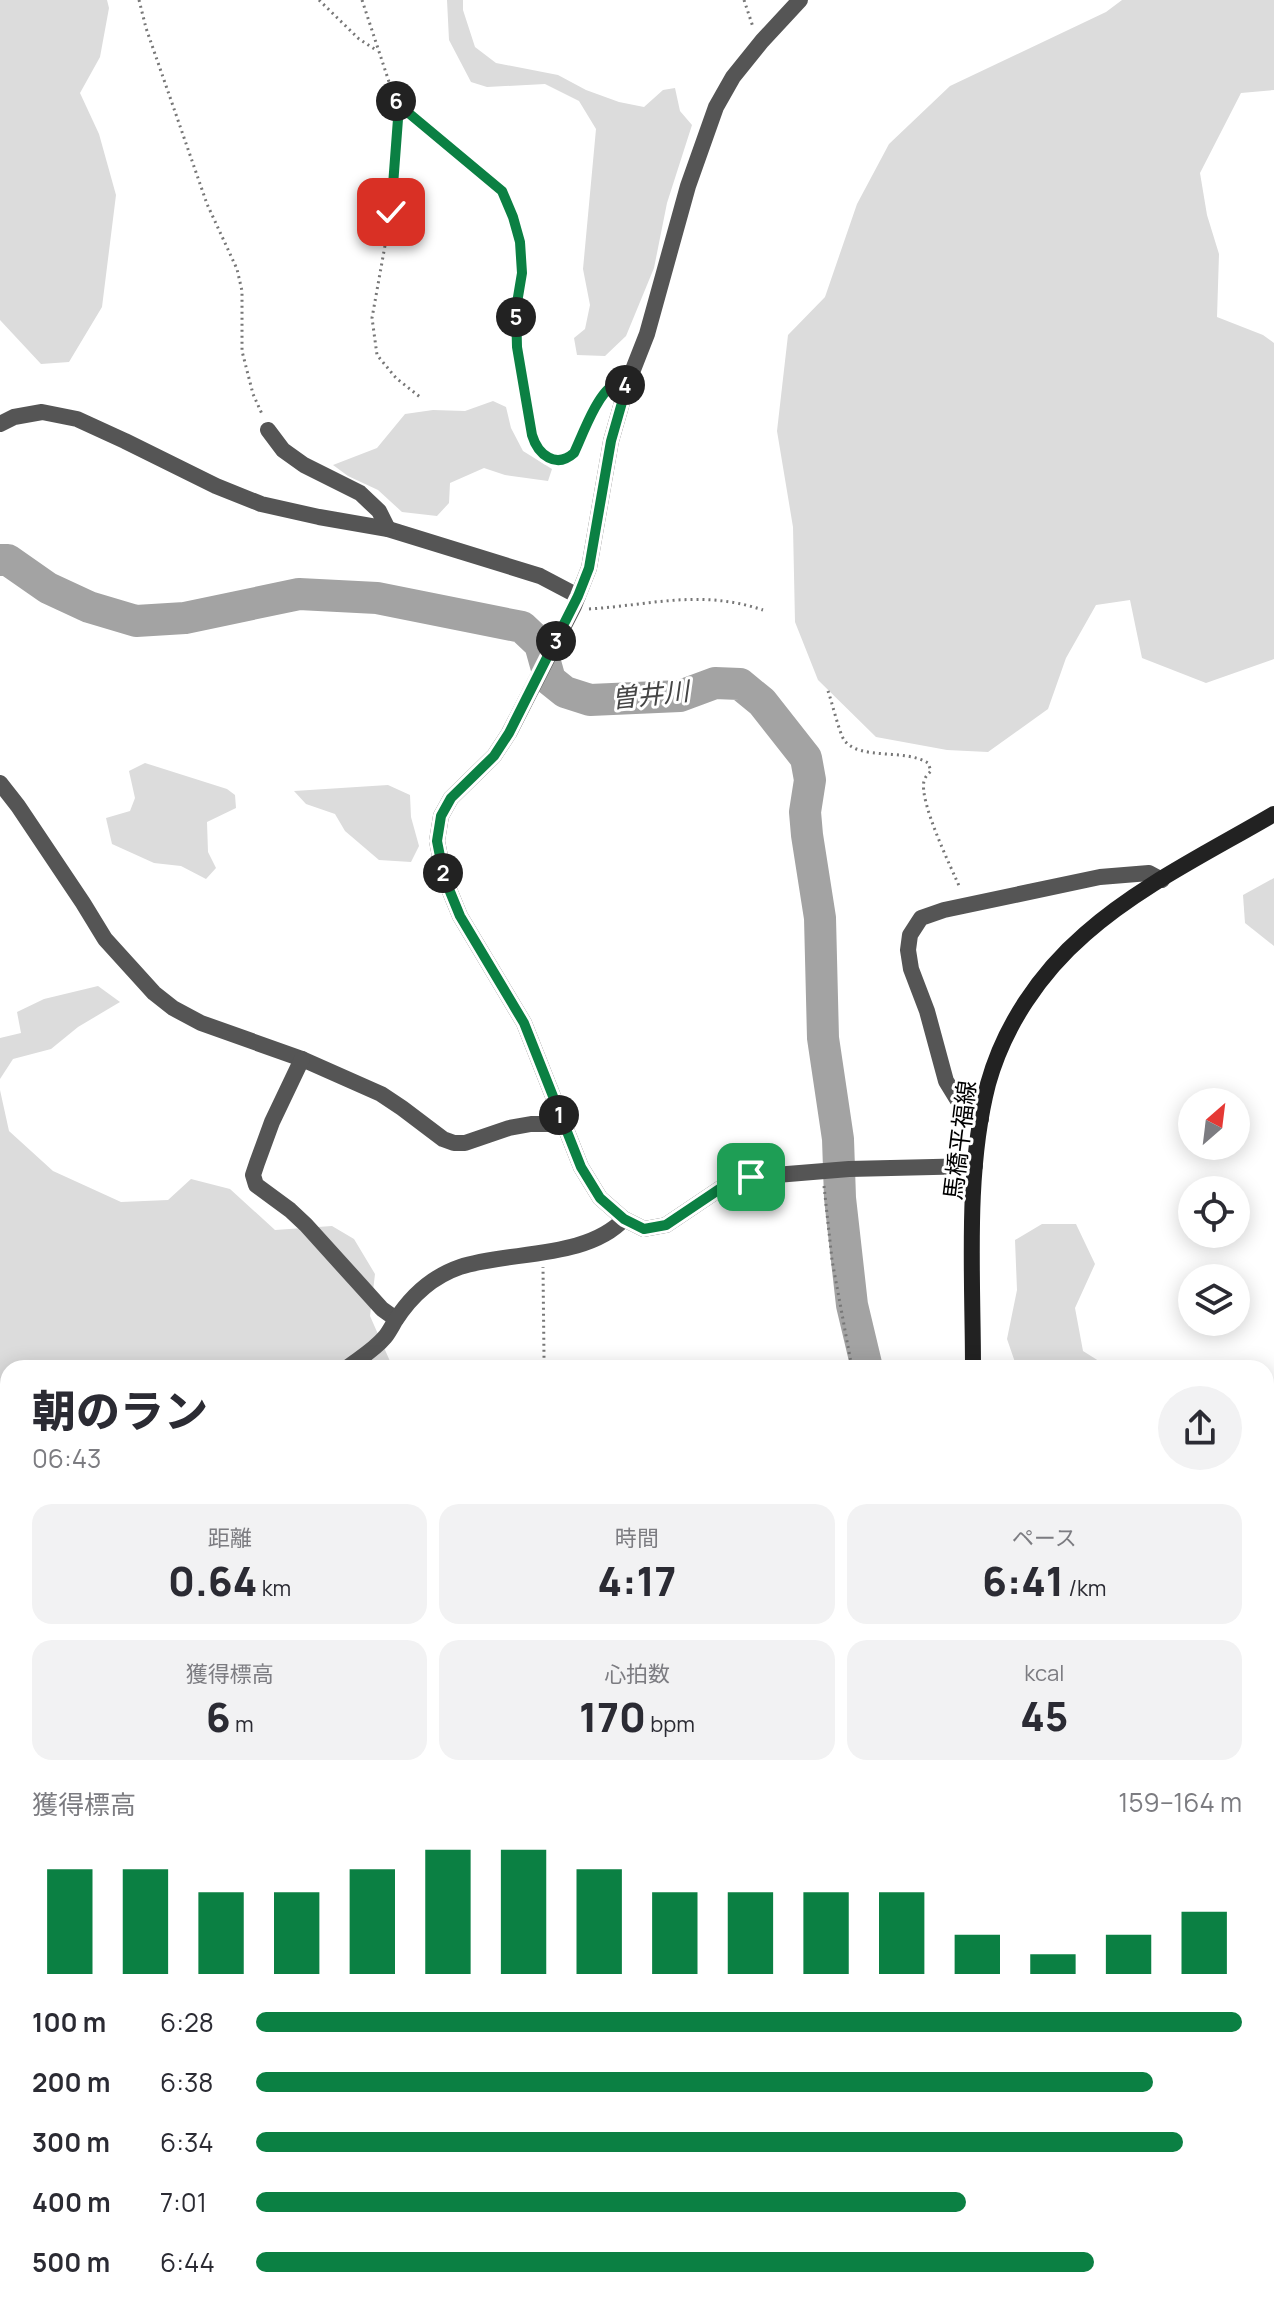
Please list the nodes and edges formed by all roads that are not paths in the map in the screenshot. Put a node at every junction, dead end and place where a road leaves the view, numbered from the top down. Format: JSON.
{"nodes":[{"id":1,"x":800,"y":0,"type":"edge"},
{"id":2,"x":0,"y":424,"type":"edge"},
{"id":3,"x":268,"y":430,"type":"road end"},
{"id":4,"x":388,"y":529,"type":"junction"},
{"id":5,"x":576,"y":601,"type":"junction"},
{"id":6,"x":0,"y":783,"type":"edge"},
{"id":7,"x":1274,"y":814,"type":"edge"},
{"id":8,"x":1162,"y":880,"type":"junction"},
{"id":9,"x":302,"y":1059,"type":"junction"},
{"id":10,"x":981,"y":1119,"type":"junction"},
{"id":11,"x":563,"y":1124,"type":"junction"},
{"id":12,"x":975,"y":1166,"type":"junction"},
{"id":13,"x":624,"y":1219,"type":"junction"},
{"id":14,"x":396,"y":1319,"type":"junction"},
{"id":15,"x":358,"y":1360,"type":"edge"},
{"id":16,"x":973,"y":1360,"type":"edge"}],
"edges":[{"from":1,"to":5,"type":"street"},
{"from":2,"to":4,"type":"street"},
{"from":3,"to":4,"type":"street"},
{"from":4,"to":5,"type":"street"},
{"from":5,"to":11,"type":"street"},
{"from":6,"to":9,"type":"street"},
{"from":7,"to":8,"type":"main road","name":"馬橋平福線"},
{"from":8,"to":10,"type":"main road","name":"馬橋平福線"},
{"from":8,"to":10,"type":"street"},
{"from":9,"to":11,"type":"street"},
{"from":9,"to":14,"type":"street"},
{"from":10,"to":12,"type":"main road","name":"馬橋平福線"},
{"from":11,"to":13,"type":"street"},
{"from":12,"to":13,"type":"street"},
{"from":12,"to":16,"type":"main road","name":"馬橋平福線"},
{"from":13,"to":14,"type":"street"},
{"from":14,"to":15,"type":"street"}]}
